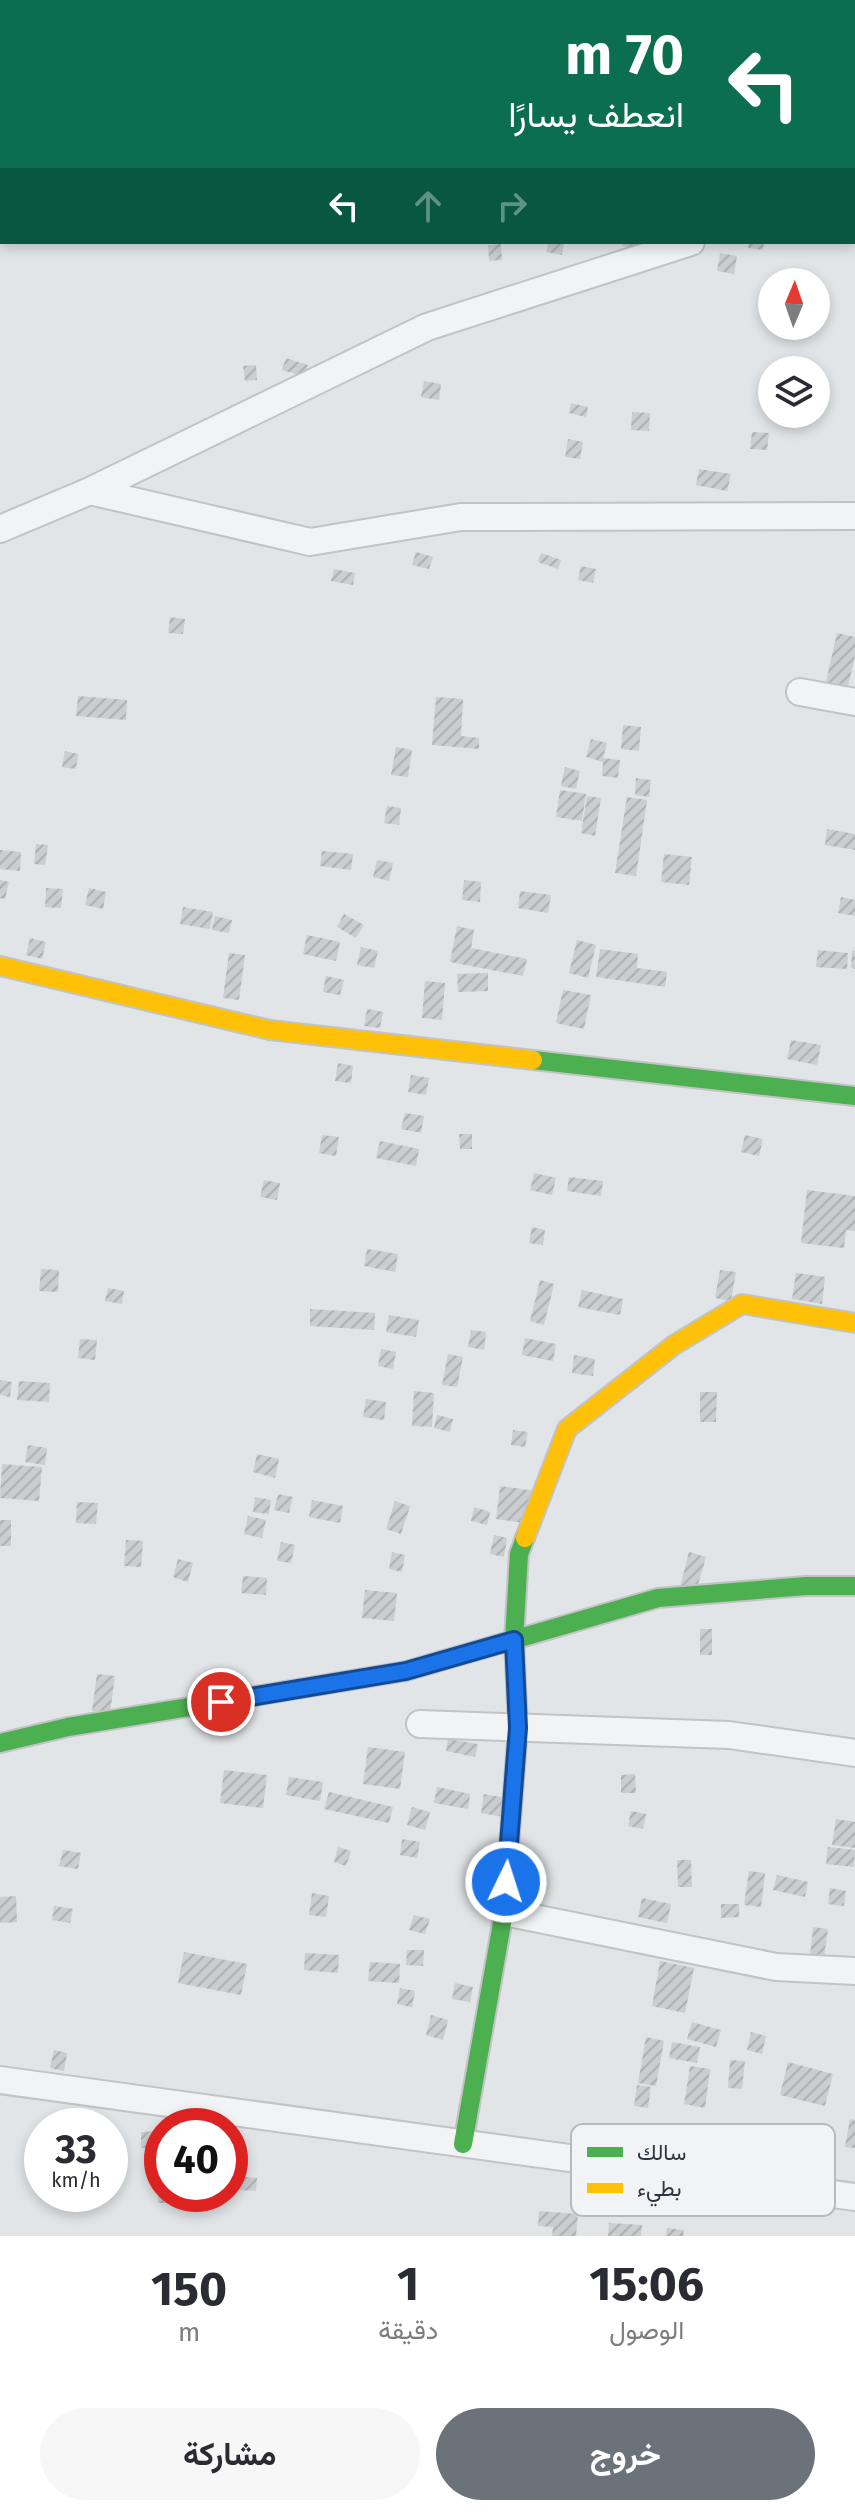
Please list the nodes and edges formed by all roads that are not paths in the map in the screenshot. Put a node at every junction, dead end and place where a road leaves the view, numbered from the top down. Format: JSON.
{"nodes":[{"id":1,"x":685,"y":244,"type":"edge"},
{"id":2,"x":90,"y":491,"type":"junction"},
{"id":3,"x":855,"y":516,"type":"edge"},
{"id":4,"x":0,"y":529,"type":"edge"},
{"id":5,"x":800,"y":692,"type":"dead end"},
{"id":6,"x":855,"y":702,"type":"edge"},
{"id":7,"x":0,"y":966,"type":"edge"},
{"id":8,"x":855,"y":1096,"type":"edge"},
{"id":9,"x":855,"y":1323,"type":"edge"},
{"id":10,"x":855,"y":1586,"type":"edge"},
{"id":11,"x":514,"y":1640,"type":"junction"},
{"id":12,"x":420,"y":1724,"type":"dead end"},
{"id":13,"x":518,"y":1728,"type":"junction"},
{"id":14,"x":0,"y":1743,"type":"edge"},
{"id":15,"x":855,"y":1753,"type":"edge"},
{"id":16,"x":504,"y":1912,"type":"junction"},
{"id":17,"x":855,"y":1971,"type":"edge"},
{"id":18,"x":0,"y":2080,"type":"edge"},
{"id":19,"x":463,"y":2144,"type":"junction"},
{"id":20,"x":571,"y":2159,"type":"edge"},
{"id":21,"x":835,"y":2194,"type":"edge"},
{"id":22,"x":855,"y":2197,"type":"edge"}],
"edges":[{"from":1,"to":2,"type":"street"},
{"from":2,"to":3,"type":"street"},
{"from":2,"to":4,"type":"street"},
{"from":5,"to":6,"type":"street"},
{"from":7,"to":8,"type":"street"},
{"from":9,"to":11,"type":"street"},
{"from":10,"to":11,"type":"street"},
{"from":11,"to":13,"type":"street"},
{"from":11,"to":14,"type":"street"},
{"from":12,"to":13,"type":"street"},
{"from":13,"to":15,"type":"street"},
{"from":13,"to":16,"type":"street"},
{"from":16,"to":17,"type":"street"},
{"from":16,"to":19,"type":"street"},
{"from":18,"to":19,"type":"street"},
{"from":19,"to":20,"type":"street"},
{"from":21,"to":22,"type":"street"}]}
